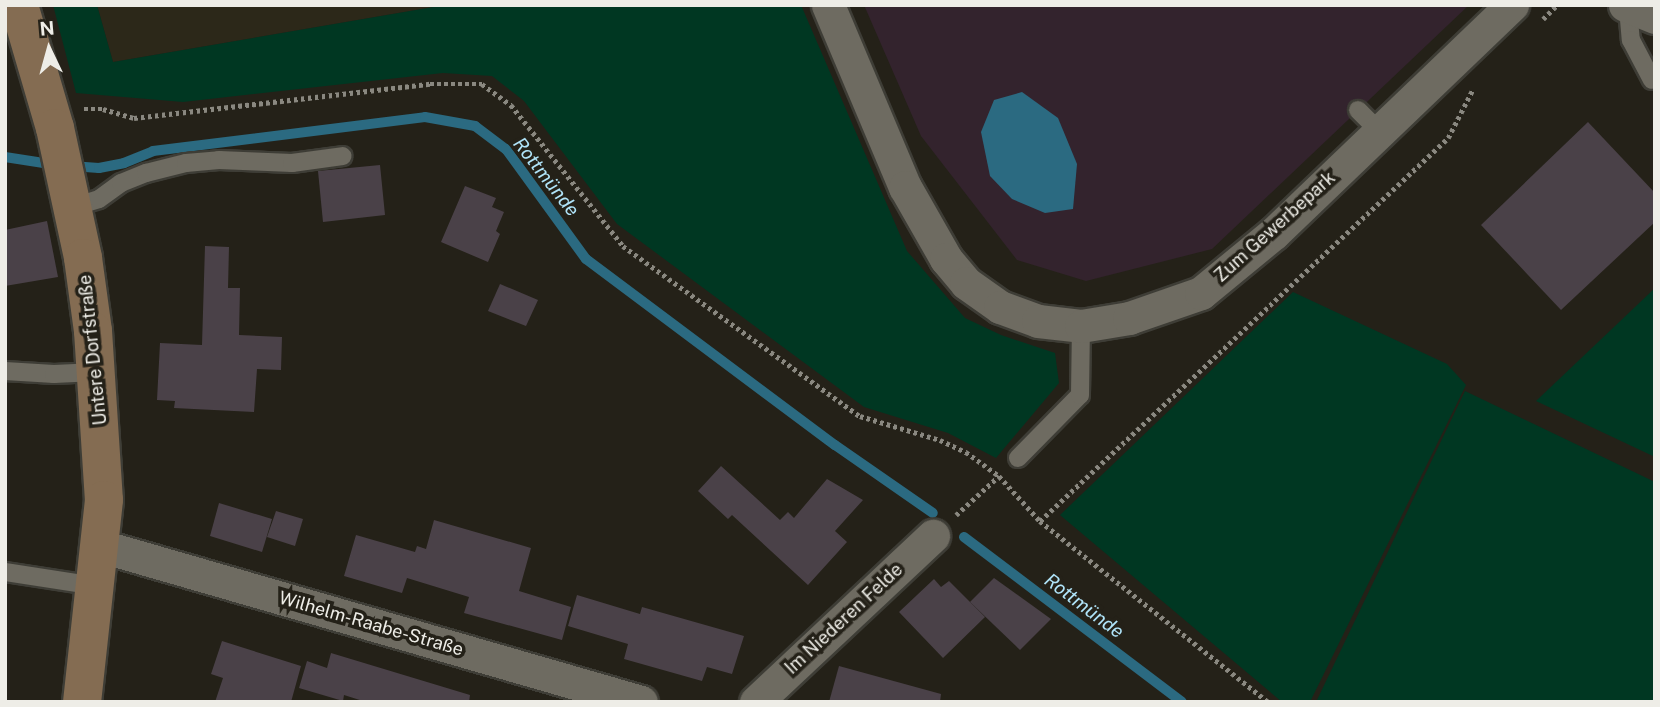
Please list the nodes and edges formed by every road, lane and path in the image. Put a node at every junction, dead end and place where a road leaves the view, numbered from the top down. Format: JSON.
{"nodes":[{"id":1,"x":19,"y":5,"type":"edge"},
{"id":2,"x":828,"y":5,"type":"edge"},
{"id":3,"x":1512,"y":5,"type":"edge"},
{"id":4,"x":1557,"y":5,"type":"edge"},
{"id":5,"x":1636,"y":10,"type":"edge"},
{"id":6,"x":1541,"y":20,"type":"dead end"},
{"id":7,"x":1652,"y":80,"type":"dead end"},
{"id":8,"x":1476,"y":85,"type":"dead end"},
{"id":9,"x":53,"y":120,"type":"junction"},
{"id":10,"x":343,"y":156,"type":"dead end"},
{"id":11,"x":70,"y":196,"type":"junction"},
{"id":12,"x":1081,"y":326,"type":"junction"},
{"id":13,"x":5,"y":371,"type":"edge"},
{"id":14,"x":96,"y":372,"type":"junction"},
{"id":15,"x":1018,"y":458,"type":"joint"},
{"id":16,"x":999,"y":476,"type":"junction"},
{"id":17,"x":1040,"y":521,"type":"junction"},
{"id":18,"x":933,"y":536,"type":"joint"},
{"id":19,"x":101,"y":546,"type":"junction"},
{"id":20,"x":5,"y":572,"type":"edge"},
{"id":21,"x":96,"y":586,"type":"junction"},
{"id":22,"x":82,"y":702,"type":"edge"},
{"id":23,"x":641,"y":702,"type":"edge"},
{"id":24,"x":756,"y":702,"type":"edge"},
{"id":25,"x":1268,"y":702,"type":"edge"}],
"edges":[{"from":1,"to":9,"type":"street","name":"Untere Dorfstraße"},
{"from":2,"to":12,"type":"street","name":"Zum Gewerbepark"},
{"from":3,"to":12,"type":"street","name":"Zum Gewerbepark"},
{"from":4,"to":6,"type":"path"},
{"from":5,"to":7,"type":"lane"},
{"from":8,"to":17,"type":"path"},
{"from":9,"to":11,"type":"street","name":"Untere Dorfstraße"},
{"from":9,"to":16,"type":"path"},
{"from":10,"to":11,"type":"lane"},
{"from":11,"to":14,"type":"street","name":"Untere Dorfstraße"},
{"from":12,"to":15,"type":"lane"},
{"from":13,"to":14,"type":"lane"},
{"from":14,"to":19,"type":"street","name":"Untere Dorfstraße"},
{"from":15,"to":16,"type":"path"},
{"from":16,"to":17,"type":"path"},
{"from":16,"to":18,"type":"path"},
{"from":17,"to":25,"type":"path"},
{"from":18,"to":24,"type":"street","name":"Im Niederen Felde"},
{"from":19,"to":21,"type":"street","name":"Untere Dorfstraße"},
{"from":19,"to":23,"type":"street","name":"Wilhelm-Raabe-Straße"},
{"from":20,"to":21,"type":"lane"},
{"from":21,"to":22,"type":"street","name":"Untere Dorfstraße"}]}
